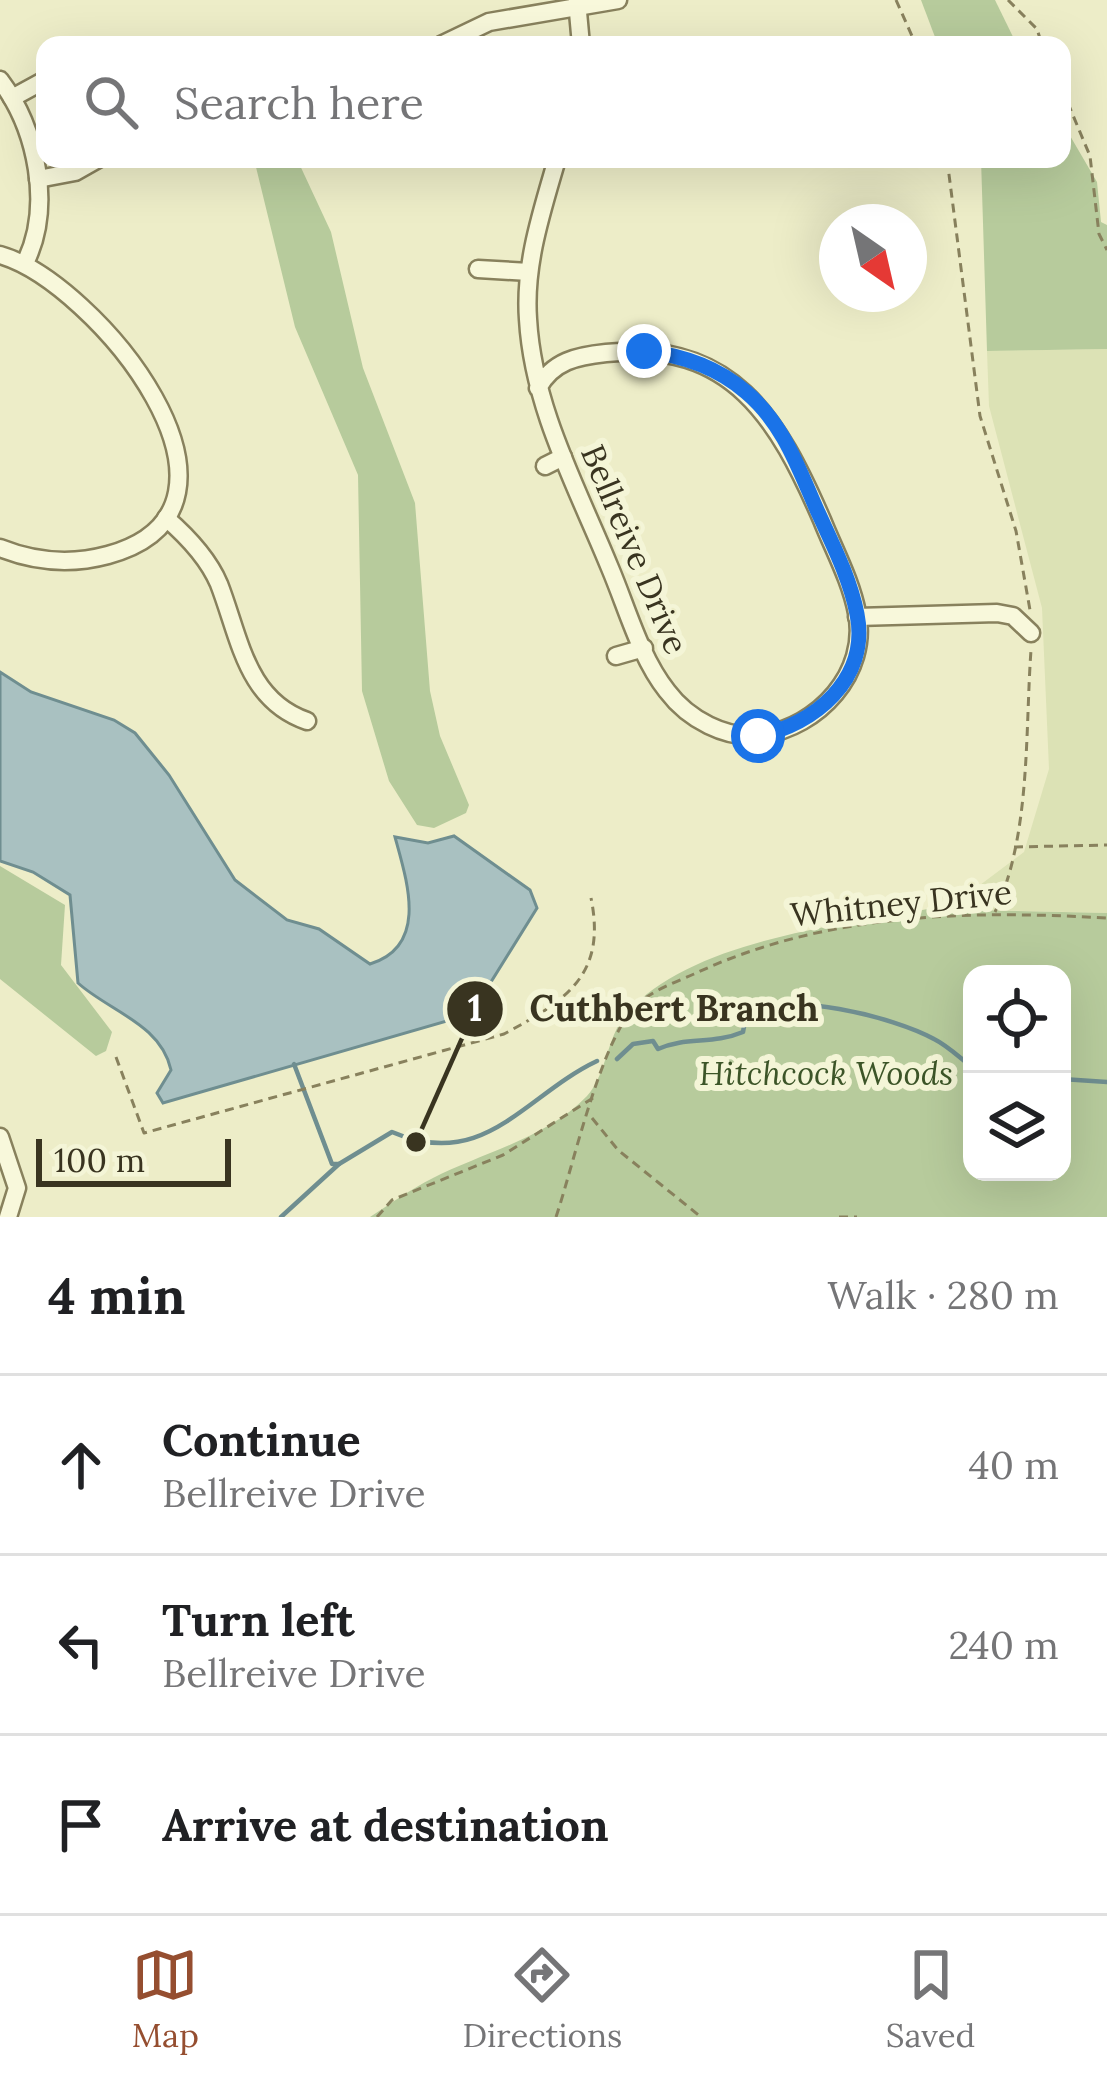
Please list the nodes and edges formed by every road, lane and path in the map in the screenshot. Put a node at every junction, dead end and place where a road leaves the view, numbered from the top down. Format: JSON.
{"nodes":[{"id":1,"x":618,"y":0,"type":"edge"},
{"id":2,"x":896,"y":0,"type":"edge"},
{"id":3,"x":1008,"y":0,"type":"edge"},
{"id":4,"x":578,"y":4,"type":"edge"},
{"id":5,"x":460,"y":36,"type":"edge"},
{"id":6,"x":580,"y":36,"type":"edge"},
{"id":7,"x":912,"y":36,"type":"edge"},
{"id":8,"x":1039,"y":36,"type":"edge"},
{"id":9,"x":0,"y":80,"type":"edge"},
{"id":10,"x":36,"y":85,"type":"edge"},
{"id":11,"x":11,"y":98,"type":"junction"},
{"id":12,"x":1071,"y":111,"type":"edge"},
{"id":13,"x":82,"y":168,"type":"edge"},
{"id":14,"x":555,"y":168,"type":"edge"},
{"id":15,"x":948,"y":168,"type":"edge"},
{"id":16,"x":38,"y":178,"type":"junction"},
{"id":17,"x":1107,"y":250,"type":"edge"},
{"id":18,"x":0,"y":255,"type":"edge"},
{"id":19,"x":25,"y":263,"type":"junction"},
{"id":20,"x":478,"y":269,"type":"dead end"},
{"id":21,"x":529,"y":272,"type":"junction"},
{"id":22,"x":538,"y":388,"type":"junction"},
{"id":23,"x":563,"y":457,"type":"junction"},
{"id":24,"x":545,"y":466,"type":"dead end"},
{"id":25,"x":166,"y":518,"type":"junction"},
{"id":26,"x":0,"y":548,"type":"edge"},
{"id":27,"x":857,"y":617,"type":"junction"},
{"id":28,"x":1030,"y":633,"type":"junction"},
{"id":29,"x":644,"y":648,"type":"junction"},
{"id":30,"x":616,"y":656,"type":"dead end"},
{"id":31,"x":307,"y":721,"type":"dead end"},
{"id":32,"x":1107,"y":845,"type":"edge"},
{"id":33,"x":1014,"y":847,"type":"junction"},
{"id":34,"x":591,"y":898,"type":"dead end"},
{"id":35,"x":995,"y":912,"type":"junction"},
{"id":36,"x":1107,"y":918,"type":"edge"},
{"id":37,"x":116,"y":1057,"type":"dead end"},
{"id":38,"x":595,"y":1097,"type":"junction"},
{"id":39,"x":590,"y":1116,"type":"junction"},
{"id":40,"x":0,"y":1137,"type":"edge"},
{"id":41,"x":8,"y":1217,"type":"edge"},
{"id":42,"x":376,"y":1217,"type":"edge"},
{"id":43,"x":556,"y":1217,"type":"edge"},
{"id":44,"x":701,"y":1217,"type":"edge"},
{"id":45,"x":839,"y":1217,"type":"edge"},
{"id":46,"x":857,"y":1217,"type":"edge"}],
"edges":[{"from":1,"to":4,"type":"street"},
{"from":2,"to":7,"type":"path"},
{"from":3,"to":8,"type":"path"},
{"from":4,"to":5,"type":"street"},
{"from":4,"to":6,"type":"street"},
{"from":9,"to":11,"type":"street"},
{"from":10,"to":11,"type":"street"},
{"from":11,"to":16,"type":"street"},
{"from":12,"to":17,"type":"path"},
{"from":13,"to":16,"type":"street"},
{"from":14,"to":21,"type":"street","name":"Bellreive Drive"},
{"from":15,"to":28,"type":"path"},
{"from":16,"to":19,"type":"street"},
{"from":18,"to":19,"type":"street"},
{"from":19,"to":25,"type":"street"},
{"from":20,"to":21,"type":"street"},
{"from":21,"to":22,"type":"street","name":"Bellreive Drive"},
{"from":22,"to":23,"type":"street","name":"Bellreive Drive"},
{"from":22,"to":27,"type":"street"},
{"from":23,"to":24,"type":"street"},
{"from":23,"to":29,"type":"street","name":"Bellreive Drive"},
{"from":25,"to":26,"type":"street"},
{"from":25,"to":31,"type":"street"},
{"from":27,"to":28,"type":"street"},
{"from":27,"to":29,"type":"street","name":"Bellreive Drive"},
{"from":28,"to":33,"type":"path"},
{"from":29,"to":30,"type":"street"},
{"from":32,"to":33,"type":"path"},
{"from":33,"to":35,"type":"path"},
{"from":34,"to":37,"type":"path"},
{"from":35,"to":36,"type":"path","name":"Whitney Drive"},
{"from":35,"to":38,"type":"path","name":"Whitney Drive"},
{"from":38,"to":39,"type":"path","name":"Whitney Drive"},
{"from":38,"to":42,"type":"path"},
{"from":39,"to":43,"type":"path","name":"Whitney Drive"},
{"from":39,"to":44,"type":"path"},
{"from":40,"to":41,"type":"street"},
{"from":45,"to":46,"type":"path"}]}
